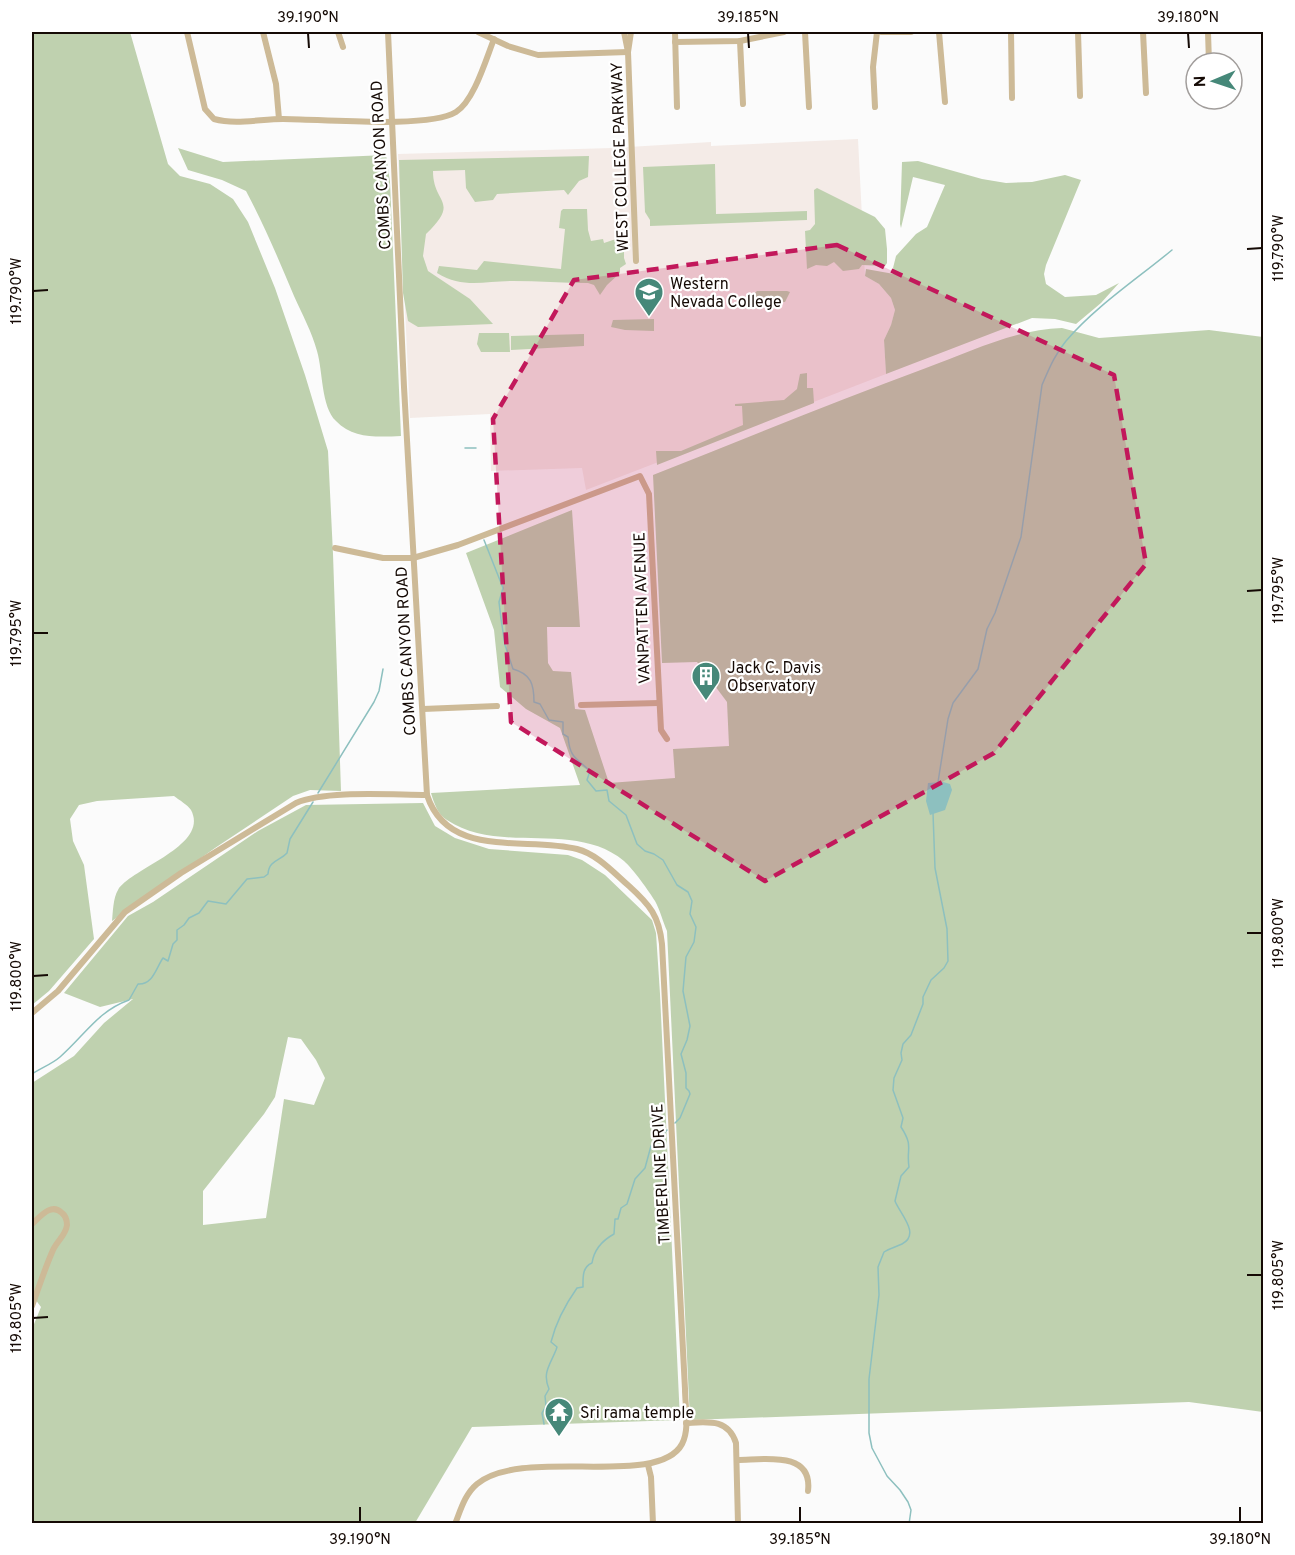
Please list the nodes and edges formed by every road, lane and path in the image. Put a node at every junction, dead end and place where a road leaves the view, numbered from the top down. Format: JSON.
{"nodes":[{"id":1,"x":187,"y":32,"type":"edge"},
{"id":2,"x":263,"y":32,"type":"edge"},
{"id":3,"x":338,"y":32,"type":"edge"},
{"id":4,"x":388,"y":32,"type":"edge"},
{"id":5,"x":478,"y":32,"type":"edge"},
{"id":6,"x":624,"y":32,"type":"edge"},
{"id":7,"x":632,"y":32,"type":"edge"},
{"id":8,"x":675,"y":32,"type":"edge"},
{"id":9,"x":784,"y":32,"type":"edge"},
{"id":10,"x":805,"y":32,"type":"edge"},
{"id":11,"x":879,"y":32,"type":"edge"},
{"id":12,"x":911,"y":32,"type":"edge"},
{"id":13,"x":939,"y":32,"type":"edge"},
{"id":14,"x":1011,"y":32,"type":"edge"},
{"id":15,"x":1078,"y":32,"type":"edge"},
{"id":16,"x":1143,"y":32,"type":"edge"},
{"id":17,"x":1208,"y":32,"type":"edge"},
{"id":18,"x":494,"y":39,"type":"junction"},
{"id":19,"x":740,"y":40,"type":"junction"},
{"id":20,"x":675,"y":42,"type":"junction"},
{"id":21,"x":343,"y":47,"type":"dead end"},
{"id":22,"x":1209,"y":51,"type":"edge"},
{"id":23,"x":628,"y":52,"type":"junction"},
{"id":24,"x":1146,"y":93,"type":"dead end"},
{"id":25,"x":1080,"y":96,"type":"dead end"},
{"id":26,"x":1012,"y":98,"type":"dead end"},
{"id":27,"x":945,"y":102,"type":"dead end"},
{"id":28,"x":743,"y":104,"type":"dead end"},
{"id":29,"x":677,"y":106,"type":"dead end"},
{"id":30,"x":809,"y":107,"type":"dead end"},
{"id":31,"x":875,"y":107,"type":"dead end"},
{"id":32,"x":279,"y":119,"type":"junction"},
{"id":33,"x":391,"y":121,"type":"junction"},
{"id":34,"x":636,"y":261,"type":"dead end"},
{"id":35,"x":335,"y":548,"type":"dead end"},
{"id":36,"x":413,"y":558,"type":"junction"},
{"id":37,"x":659,"y":703,"type":"junction"},
{"id":38,"x":581,"y":705,"type":"dead end"},
{"id":39,"x":497,"y":706,"type":"dead end"},
{"id":40,"x":423,"y":709,"type":"junction"},
{"id":41,"x":667,"y":739,"type":"dead end"},
{"id":42,"x":427,"y":795,"type":"junction"},
{"id":43,"x":32,"y":1013,"type":"edge"},
{"id":44,"x":32,"y":1224,"type":"edge"},
{"id":45,"x":32,"y":1306,"type":"edge"},
{"id":46,"x":686,"y":1423,"type":"junction"},
{"id":47,"x":737,"y":1460,"type":"junction"},
{"id":48,"x":648,"y":1465,"type":"junction"},
{"id":49,"x":808,"y":1491,"type":"dead end"},
{"id":50,"x":455,"y":1524,"type":"edge"},
{"id":51,"x":653,"y":1524,"type":"edge"},
{"id":52,"x":738,"y":1524,"type":"edge"}],
"edges":[{"from":1,"to":32,"type":"street"},
{"from":2,"to":32,"type":"street"},
{"from":3,"to":21,"type":"street"},
{"from":4,"to":33,"type":"street","name":"COMBS CANYON ROAD"},
{"from":5,"to":18,"type":"street"},
{"from":6,"to":23,"type":"street","name":"WEST COLLEGE PARKWAY"},
{"from":7,"to":23,"type":"street","name":"WEST COLLEGE PARKWAY"},
{"from":8,"to":20,"type":"street"},
{"from":9,"to":19,"type":"street"},
{"from":10,"to":30,"type":"street"},
{"from":11,"to":12,"type":"street"},
{"from":11,"to":31,"type":"street"},
{"from":13,"to":27,"type":"street"},
{"from":14,"to":26,"type":"street"},
{"from":15,"to":25,"type":"street"},
{"from":16,"to":24,"type":"street"},
{"from":17,"to":22,"type":"street"},
{"from":18,"to":23,"type":"street"},
{"from":18,"to":33,"type":"street"},
{"from":19,"to":20,"type":"street"},
{"from":19,"to":28,"type":"street"},
{"from":20,"to":29,"type":"street"},
{"from":23,"to":34,"type":"street","name":"WEST COLLEGE PARKWAY"},
{"from":32,"to":33,"type":"street"},
{"from":33,"to":36,"type":"street","name":"COMBS CANYON ROAD"},
{"from":35,"to":36,"type":"street"},
{"from":36,"to":37,"type":"street","name":"VANPATTEN AVENUE"},
{"from":36,"to":40,"type":"street","name":"COMBS CANYON ROAD"},
{"from":37,"to":38,"type":"street"},
{"from":37,"to":41,"type":"street","name":"VANPATTEN AVENUE"},
{"from":39,"to":40,"type":"street"},
{"from":40,"to":42,"type":"street","name":"COMBS CANYON ROAD"},
{"from":42,"to":43,"type":"street"},
{"from":42,"to":46,"type":"street","name":"TIMBERLINE DRIVE"},
{"from":44,"to":45,"type":"street"},
{"from":46,"to":47,"type":"street"},
{"from":46,"to":48,"type":"street","name":"TIMBERLINE DRIVE"},
{"from":47,"to":49,"type":"street"},
{"from":47,"to":52,"type":"street"},
{"from":48,"to":50,"type":"street","name":"TIMBERLINE DRIVE"},
{"from":48,"to":51,"type":"street"}]}
